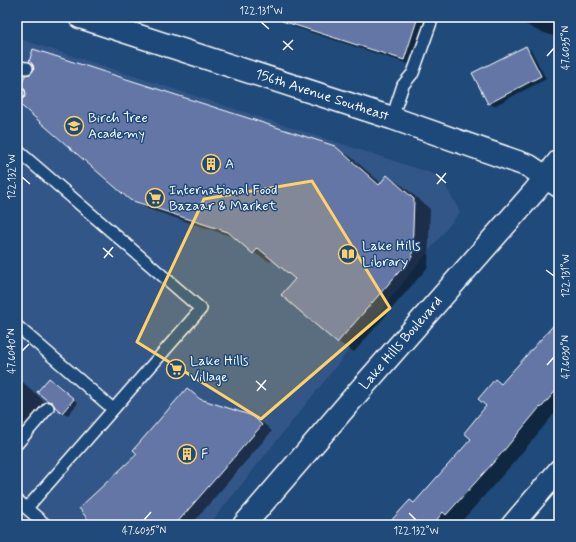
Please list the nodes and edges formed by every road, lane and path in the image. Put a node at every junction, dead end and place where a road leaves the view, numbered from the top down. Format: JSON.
{"nodes":[{"id":1,"x":80,"y":17,"type":"edge"},
{"id":2,"x":434,"y":17,"type":"edge"},
{"id":3,"x":392,"y":118,"type":"junction"},
{"id":4,"x":17,"y":150,"type":"edge"},
{"id":5,"x":555,"y":175,"type":"edge"},
{"id":6,"x":17,"y":326,"type":"edge"},
{"id":7,"x":48,"y":408,"type":"dead end"},
{"id":8,"x":113,"y":409,"type":"junction"},
{"id":9,"x":17,"y":444,"type":"edge"},
{"id":10,"x":559,"y":470,"type":"edge"},
{"id":11,"x":17,"y":500,"type":"edge"},
{"id":12,"x":31,"y":512,"type":"junction"},
{"id":13,"x":28,"y":525,"type":"edge"},
{"id":14,"x":46,"y":525,"type":"edge"},
{"id":15,"x":244,"y":525,"type":"edge"},
{"id":16,"x":512,"y":525,"type":"edge"}],
"edges":[{"from":1,"to":3,"type":"street","name":"156th Avenue Southeast"},
{"from":2,"to":3,"type":"lane"},
{"from":3,"to":5,"type":"street","name":"156th Avenue Southeast"},
{"from":4,"to":8,"type":"lane"},
{"from":5,"to":15,"type":"street","name":"Lake Hills Boulevard"},
{"from":6,"to":8,"type":"lane"},
{"from":7,"to":9,"type":"lane"},
{"from":8,"to":12,"type":"lane"},
{"from":10,"to":16,"type":"street"},
{"from":11,"to":12,"type":"lane"},
{"from":12,"to":13,"type":"lane"},
{"from":12,"to":14,"type":"lane"}]}
